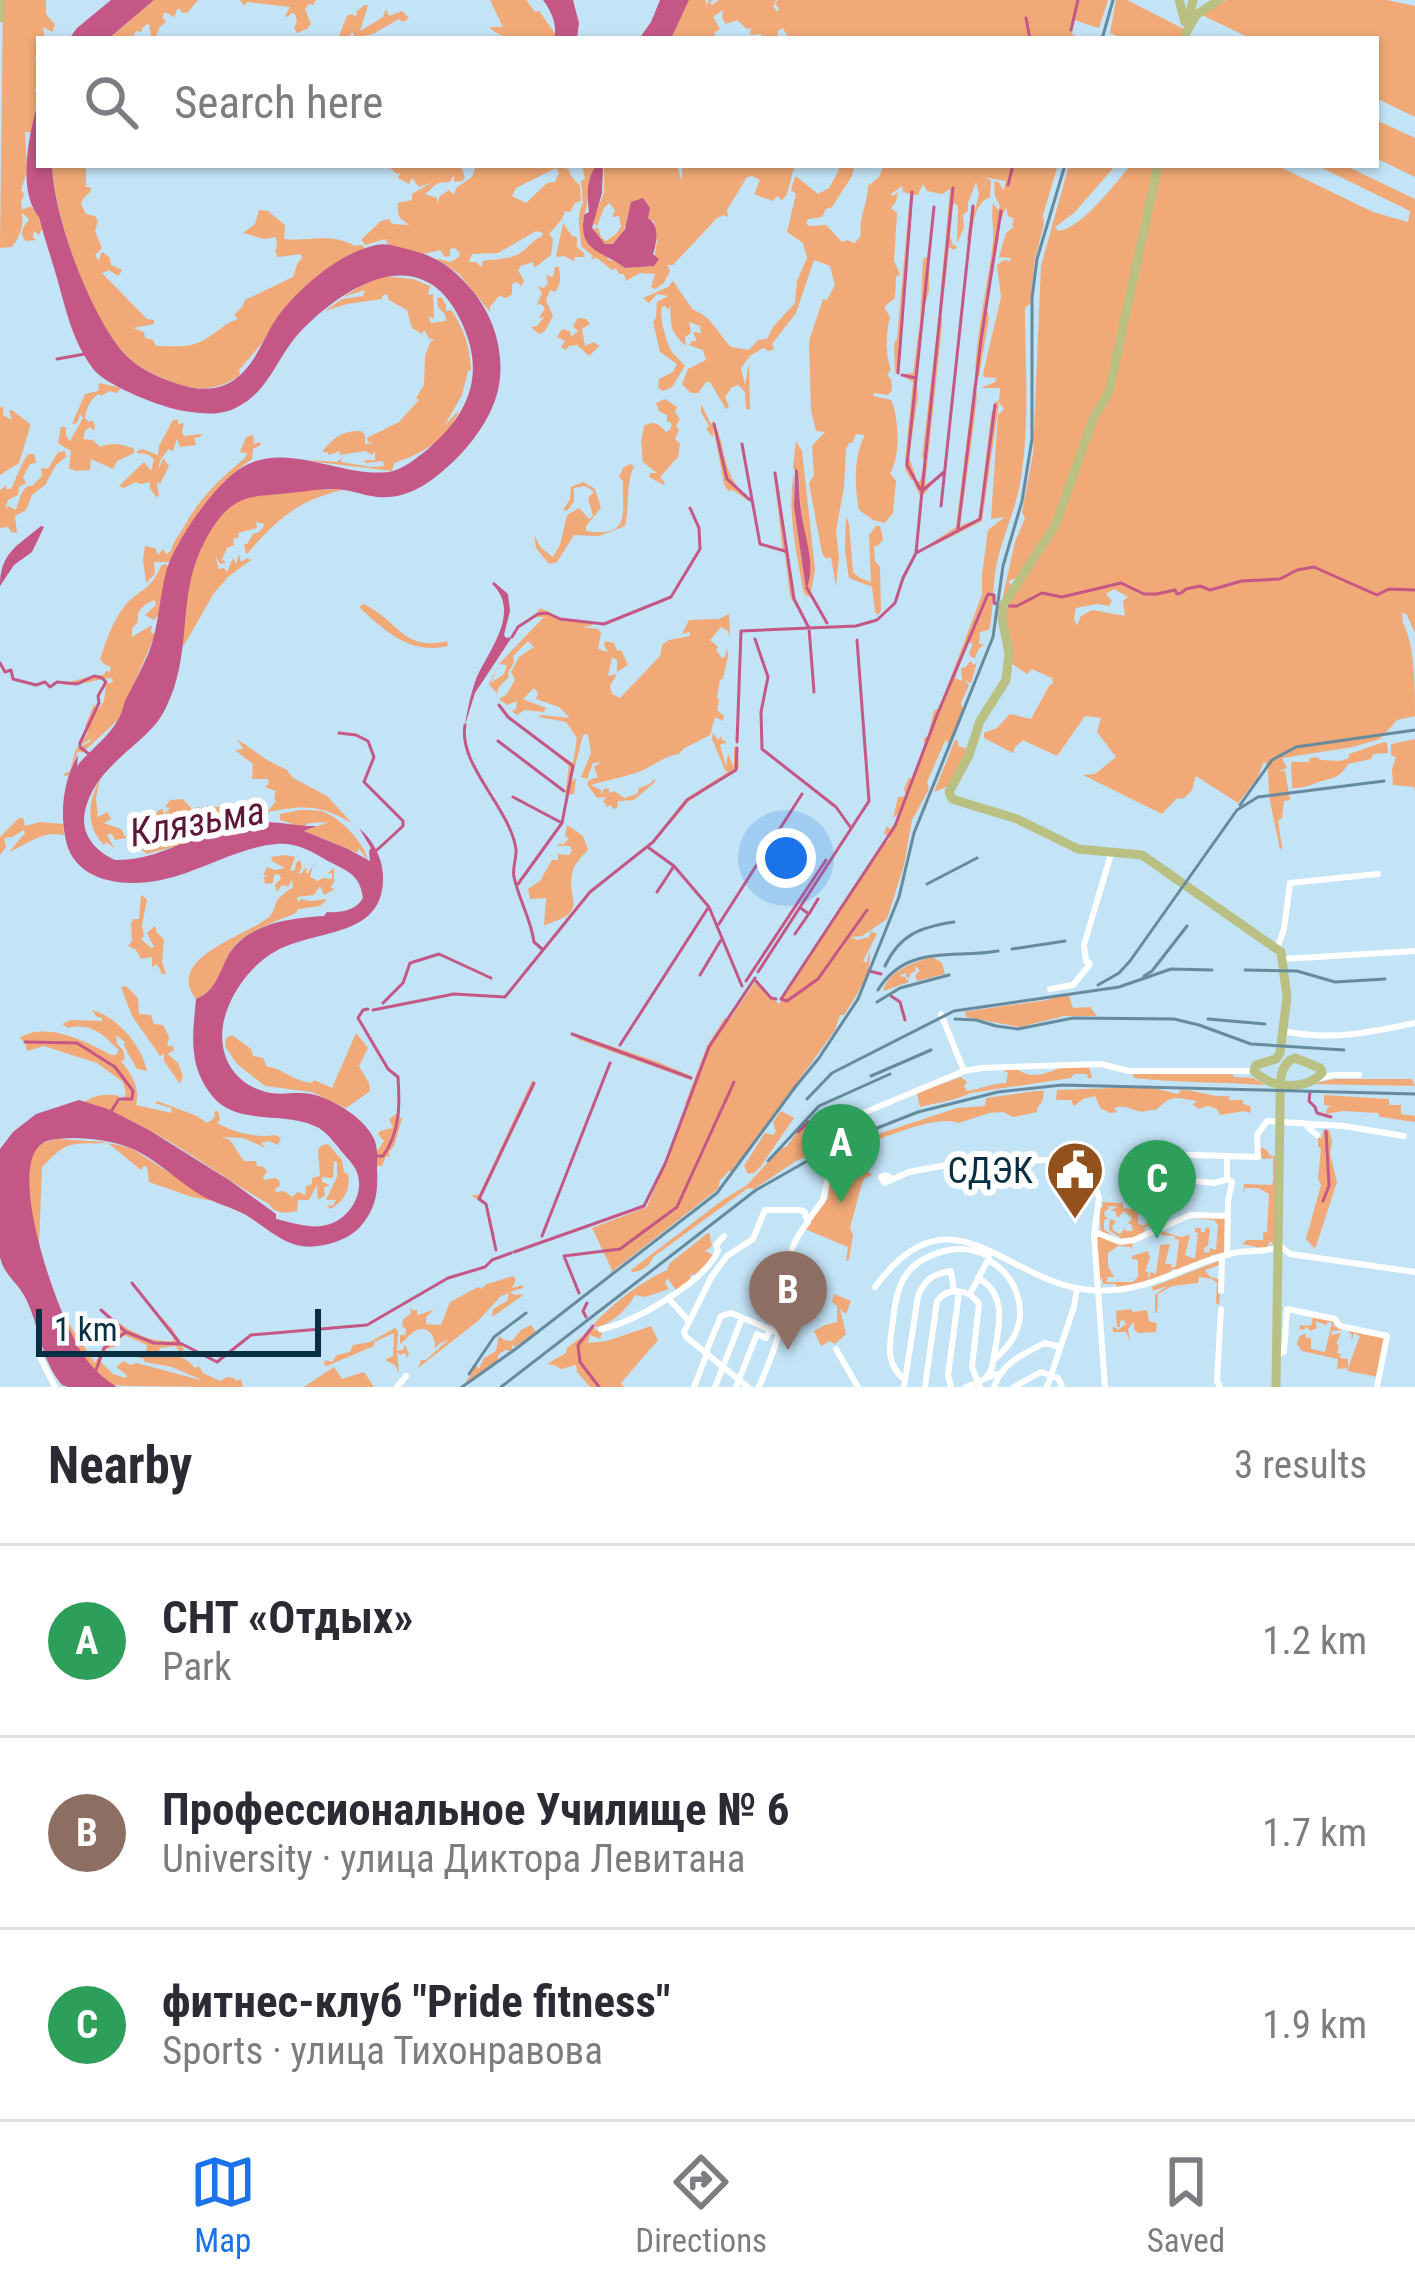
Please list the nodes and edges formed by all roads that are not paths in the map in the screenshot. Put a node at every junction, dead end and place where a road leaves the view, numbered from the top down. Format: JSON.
{"nodes":[{"id":1,"x":0,"y":0,"type":"edge"},
{"id":2,"x":1179,"y":0,"type":"edge"},
{"id":3,"x":1193,"y":0,"type":"edge"},
{"id":4,"x":1219,"y":0,"type":"edge"},
{"id":5,"x":0,"y":18,"type":"edge"},
{"id":6,"x":1186,"y":36,"type":"edge"},
{"id":7,"x":1157,"y":168,"type":"edge"},
{"id":8,"x":1113,"y":851,"type":"junction"},
{"id":9,"x":1378,"y":874,"type":"dead end"},
{"id":10,"x":1415,"y":951,"type":"edge"},
{"id":11,"x":1280,"y":954,"type":"junction"},
{"id":12,"x":1050,"y":989,"type":"dead end"},
{"id":13,"x":941,"y":1014,"type":"dead end"},
{"id":14,"x":1415,"y":1024,"type":"edge"},
{"id":15,"x":1283,"y":1031,"type":"junction"},
{"id":16,"x":964,"y":1071,"type":"junction"},
{"id":17,"x":1254,"y":1071,"type":"junction"},
{"id":18,"x":1315,"y":1073,"type":"junction"},
{"id":19,"x":1359,"y":1075,"type":"dead end"},
{"id":20,"x":1280,"y":1107,"type":"junction"},
{"id":21,"x":840,"y":1113,"type":"dead end"},
{"id":22,"x":1267,"y":1121,"type":"junction"},
{"id":23,"x":1280,"y":1122,"type":"junction"},
{"id":24,"x":1304,"y":1123,"type":"junction"},
{"id":25,"x":1317,"y":1135,"type":"dead end"},
{"id":26,"x":1404,"y":1136,"type":"dead end"},
{"id":27,"x":1163,"y":1154,"type":"dead end"},
{"id":28,"x":1228,"y":1156,"type":"junction"},
{"id":29,"x":833,"y":1157,"type":"dead end"},
{"id":30,"x":1147,"y":1157,"type":"dead end"},
{"id":31,"x":1227,"y":1179,"type":"junction"},
{"id":32,"x":889,"y":1181,"type":"dead end"},
{"id":33,"x":1227,"y":1216,"type":"junction"},
{"id":34,"x":808,"y":1218,"type":"junction"},
{"id":35,"x":1094,"y":1232,"type":"junction"},
{"id":36,"x":724,"y":1236,"type":"dead end"},
{"id":37,"x":1278,"y":1253,"type":"junction"},
{"id":38,"x":1225,"y":1256,"type":"junction"},
{"id":39,"x":988,"y":1260,"type":"junction"},
{"id":40,"x":1415,"y":1272,"type":"edge"},
{"id":41,"x":978,"y":1279,"type":"junction"},
{"id":42,"x":874,"y":1287,"type":"dead end"},
{"id":43,"x":1077,"y":1288,"type":"junction"},
{"id":44,"x":956,"y":1291,"type":"junction"},
{"id":45,"x":1097,"y":1291,"type":"junction"},
{"id":46,"x":1221,"y":1291,"type":"dead end"},
{"id":47,"x":970,"y":1294,"type":"junction"},
{"id":48,"x":668,"y":1298,"type":"junction"},
{"id":49,"x":1221,"y":1309,"type":"dead end"},
{"id":50,"x":742,"y":1318,"type":"junction"},
{"id":51,"x":689,"y":1321,"type":"junction"},
{"id":52,"x":601,"y":1329,"type":"dead end"},
{"id":53,"x":774,"y":1331,"type":"junction"},
{"id":54,"x":1060,"y":1348,"type":"junction"},
{"id":55,"x":836,"y":1349,"type":"dead end"},
{"id":56,"x":707,"y":1352,"type":"junction"},
{"id":57,"x":1276,"y":1354,"type":"junction"},
{"id":58,"x":39,"y":1355,"type":"dead end"},
{"id":59,"x":993,"y":1361,"type":"junction"},
{"id":60,"x":723,"y":1366,"type":"junction"},
{"id":61,"x":995,"y":1374,"type":"junction"},
{"id":62,"x":406,"y":1376,"type":"dead end"},
{"id":63,"x":1051,"y":1376,"type":"junction"},
{"id":64,"x":738,"y":1383,"type":"edge"},
{"id":65,"x":904,"y":1383,"type":"edge"},
{"id":66,"x":1379,"y":1383,"type":"edge"},
{"id":67,"x":979,"y":1384,"type":"edge"},
{"id":68,"x":55,"y":1387,"type":"edge"},
{"id":69,"x":397,"y":1387,"type":"edge"},
{"id":70,"x":694,"y":1387,"type":"edge"},
{"id":71,"x":715,"y":1387,"type":"edge"},
{"id":72,"x":748,"y":1387,"type":"edge"},
{"id":73,"x":759,"y":1387,"type":"edge"},
{"id":74,"x":858,"y":1387,"type":"edge"},
{"id":75,"x":925,"y":1387,"type":"edge"},
{"id":76,"x":951,"y":1387,"type":"edge"},
{"id":77,"x":965,"y":1387,"type":"edge"},
{"id":78,"x":994,"y":1387,"type":"edge"},
{"id":79,"x":1014,"y":1387,"type":"edge"},
{"id":80,"x":1047,"y":1387,"type":"edge"},
{"id":81,"x":1063,"y":1387,"type":"edge"},
{"id":82,"x":1105,"y":1387,"type":"edge"},
{"id":83,"x":1220,"y":1387,"type":"edge"},
{"id":84,"x":1276,"y":1387,"type":"edge"}],
"edges":[{"from":1,"to":5,"type":"main road"},
{"from":2,"to":6,"type":"main road"},
{"from":3,"to":6,"type":"main road"},
{"from":4,"to":6,"type":"main road"},
{"from":7,"to":8,"type":"main road"},
{"from":8,"to":11,"type":"main road"},
{"from":8,"to":12,"type":"street"},
{"from":9,"to":11,"type":"street"},
{"from":10,"to":11,"type":"street"},
{"from":11,"to":15,"type":"main road"},
{"from":13,"to":16,"type":"street"},
{"from":14,"to":15,"type":"street"},
{"from":15,"to":17,"type":"main road"},
{"from":16,"to":17,"type":"street"},
{"from":16,"to":21,"type":"street"},
{"from":17,"to":18,"type":"main road"},
{"from":18,"to":19,"type":"street"},
{"from":18,"to":20,"type":"main road"},
{"from":20,"to":22,"type":"street"},
{"from":20,"to":23,"type":"main road"},
{"from":22,"to":23,"type":"street"},
{"from":22,"to":28,"type":"street"},
{"from":23,"to":24,"type":"street"},
{"from":23,"to":37,"type":"main road"},
{"from":24,"to":25,"type":"street"},
{"from":24,"to":26,"type":"street"},
{"from":27,"to":28,"type":"street"},
{"from":28,"to":31,"type":"street"},
{"from":29,"to":34,"type":"street"},
{"from":30,"to":31,"type":"street"},
{"from":31,"to":33,"type":"street"},
{"from":32,"to":35,"type":"street"},
{"from":33,"to":35,"type":"street"},
{"from":33,"to":38,"type":"street"},
{"from":34,"to":51,"type":"street"},
{"from":34,"to":53,"type":"street"},
{"from":35,"to":45,"type":"street"},
{"from":36,"to":48,"type":"street"},
{"from":37,"to":38,"type":"street"},
{"from":37,"to":40,"type":"street"},
{"from":37,"to":57,"type":"main road"},
{"from":38,"to":45,"type":"street"},
{"from":38,"to":46,"type":"street"},
{"from":39,"to":41,"type":"street"},
{"from":39,"to":59,"type":"street"},
{"from":39,"to":65,"type":"street"},
{"from":41,"to":47,"type":"street"},
{"from":41,"to":59,"type":"street"},
{"from":42,"to":43,"type":"street"},
{"from":43,"to":45,"type":"street"},
{"from":43,"to":54,"type":"street"},
{"from":44,"to":47,"type":"street"},
{"from":44,"to":65,"type":"street"},
{"from":44,"to":75,"type":"street"},
{"from":44,"to":76,"type":"street"},
{"from":45,"to":82,"type":"street"},
{"from":47,"to":67,"type":"street"},
{"from":48,"to":51,"type":"street"},
{"from":48,"to":52,"type":"street"},
{"from":49,"to":83,"type":"street"},
{"from":50,"to":53,"type":"street"},
{"from":50,"to":56,"type":"street"},
{"from":50,"to":60,"type":"street"},
{"from":51,"to":56,"type":"street"},
{"from":53,"to":64,"type":"street"},
{"from":53,"to":73,"type":"street"},
{"from":54,"to":61,"type":"street"},
{"from":54,"to":63,"type":"street"},
{"from":55,"to":74,"type":"street"},
{"from":56,"to":60,"type":"street"},
{"from":56,"to":70,"type":"street"},
{"from":57,"to":66,"type":"street"},
{"from":57,"to":84,"type":"main road"},
{"from":58,"to":68,"type":"street"},
{"from":59,"to":61,"type":"street"},
{"from":60,"to":64,"type":"street"},
{"from":60,"to":71,"type":"street"},
{"from":61,"to":67,"type":"street"},
{"from":61,"to":78,"type":"street"},
{"from":62,"to":69,"type":"street"},
{"from":63,"to":79,"type":"street"},
{"from":63,"to":80,"type":"street"},
{"from":63,"to":81,"type":"street"},
{"from":64,"to":72,"type":"street"},
{"from":67,"to":77,"type":"street"}]}
